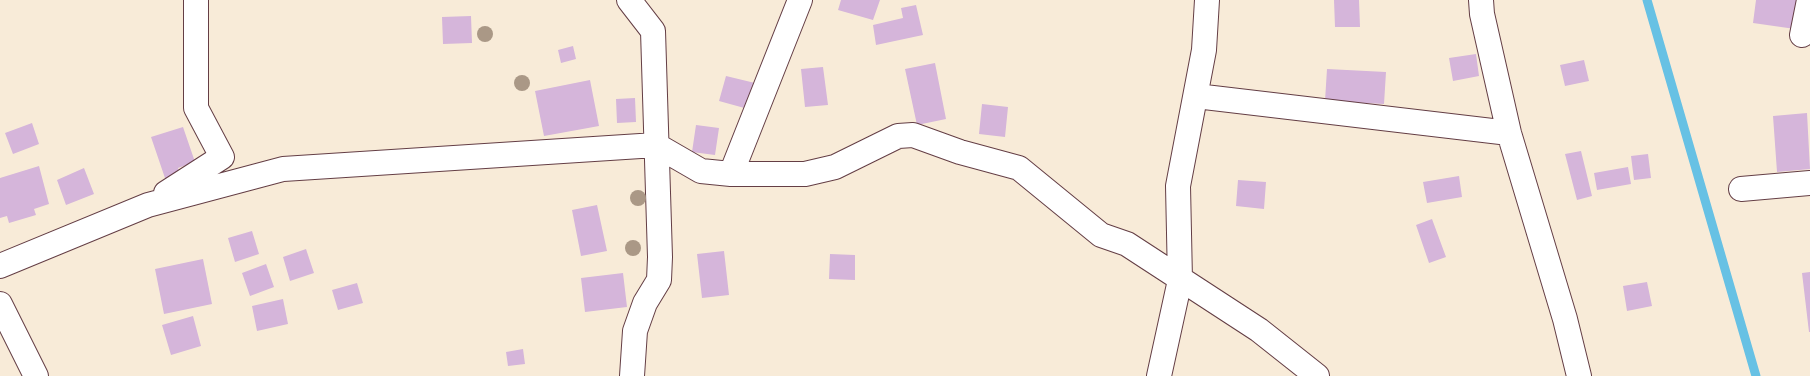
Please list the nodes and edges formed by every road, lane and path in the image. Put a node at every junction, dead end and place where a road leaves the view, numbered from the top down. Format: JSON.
{"nodes":[{"id":1,"x":196,"y":0,"type":"edge"},
{"id":2,"x":629,"y":0,"type":"edge"},
{"id":3,"x":800,"y":0,"type":"edge"},
{"id":4,"x":1481,"y":0,"type":"edge"},
{"id":5,"x":1809,"y":0,"type":"edge"},
{"id":6,"x":1203,"y":1,"type":"edge"},
{"id":7,"x":1802,"y":35,"type":"dead end"},
{"id":8,"x":1196,"y":96,"type":"junction"},
{"id":9,"x":1508,"y":133,"type":"junction"},
{"id":10,"x":656,"y":145,"type":"junction"},
{"id":11,"x":731,"y":174,"type":"junction"},
{"id":12,"x":1810,"y":183,"type":"edge"},
{"id":13,"x":1742,"y":189,"type":"dead end"},
{"id":14,"x":148,"y":205,"type":"junction"},
{"id":15,"x":0,"y":266,"type":"edge"},
{"id":16,"x":1180,"y":280,"type":"junction"},
{"id":17,"x":0,"y":304,"type":"edge"},
{"id":18,"x":36,"y":376,"type":"edge"},
{"id":19,"x":627,"y":376,"type":"edge"},
{"id":20,"x":1159,"y":376,"type":"edge"},
{"id":21,"x":1317,"y":376,"type":"edge"},
{"id":22,"x":1579,"y":376,"type":"edge"}],
"edges":[{"from":1,"to":14,"type":"street"},
{"from":2,"to":10,"type":"street"},
{"from":3,"to":11,"type":"street"},
{"from":4,"to":9,"type":"street"},
{"from":5,"to":7,"type":"street"},
{"from":6,"to":8,"type":"street"},
{"from":8,"to":9,"type":"street"},
{"from":8,"to":16,"type":"street"},
{"from":9,"to":22,"type":"street"},
{"from":10,"to":11,"type":"street"},
{"from":10,"to":14,"type":"street"},
{"from":10,"to":19,"type":"street"},
{"from":11,"to":16,"type":"street"},
{"from":12,"to":13,"type":"street"},
{"from":14,"to":15,"type":"street"},
{"from":16,"to":20,"type":"street"},
{"from":16,"to":21,"type":"street"},
{"from":17,"to":18,"type":"street"}]}
